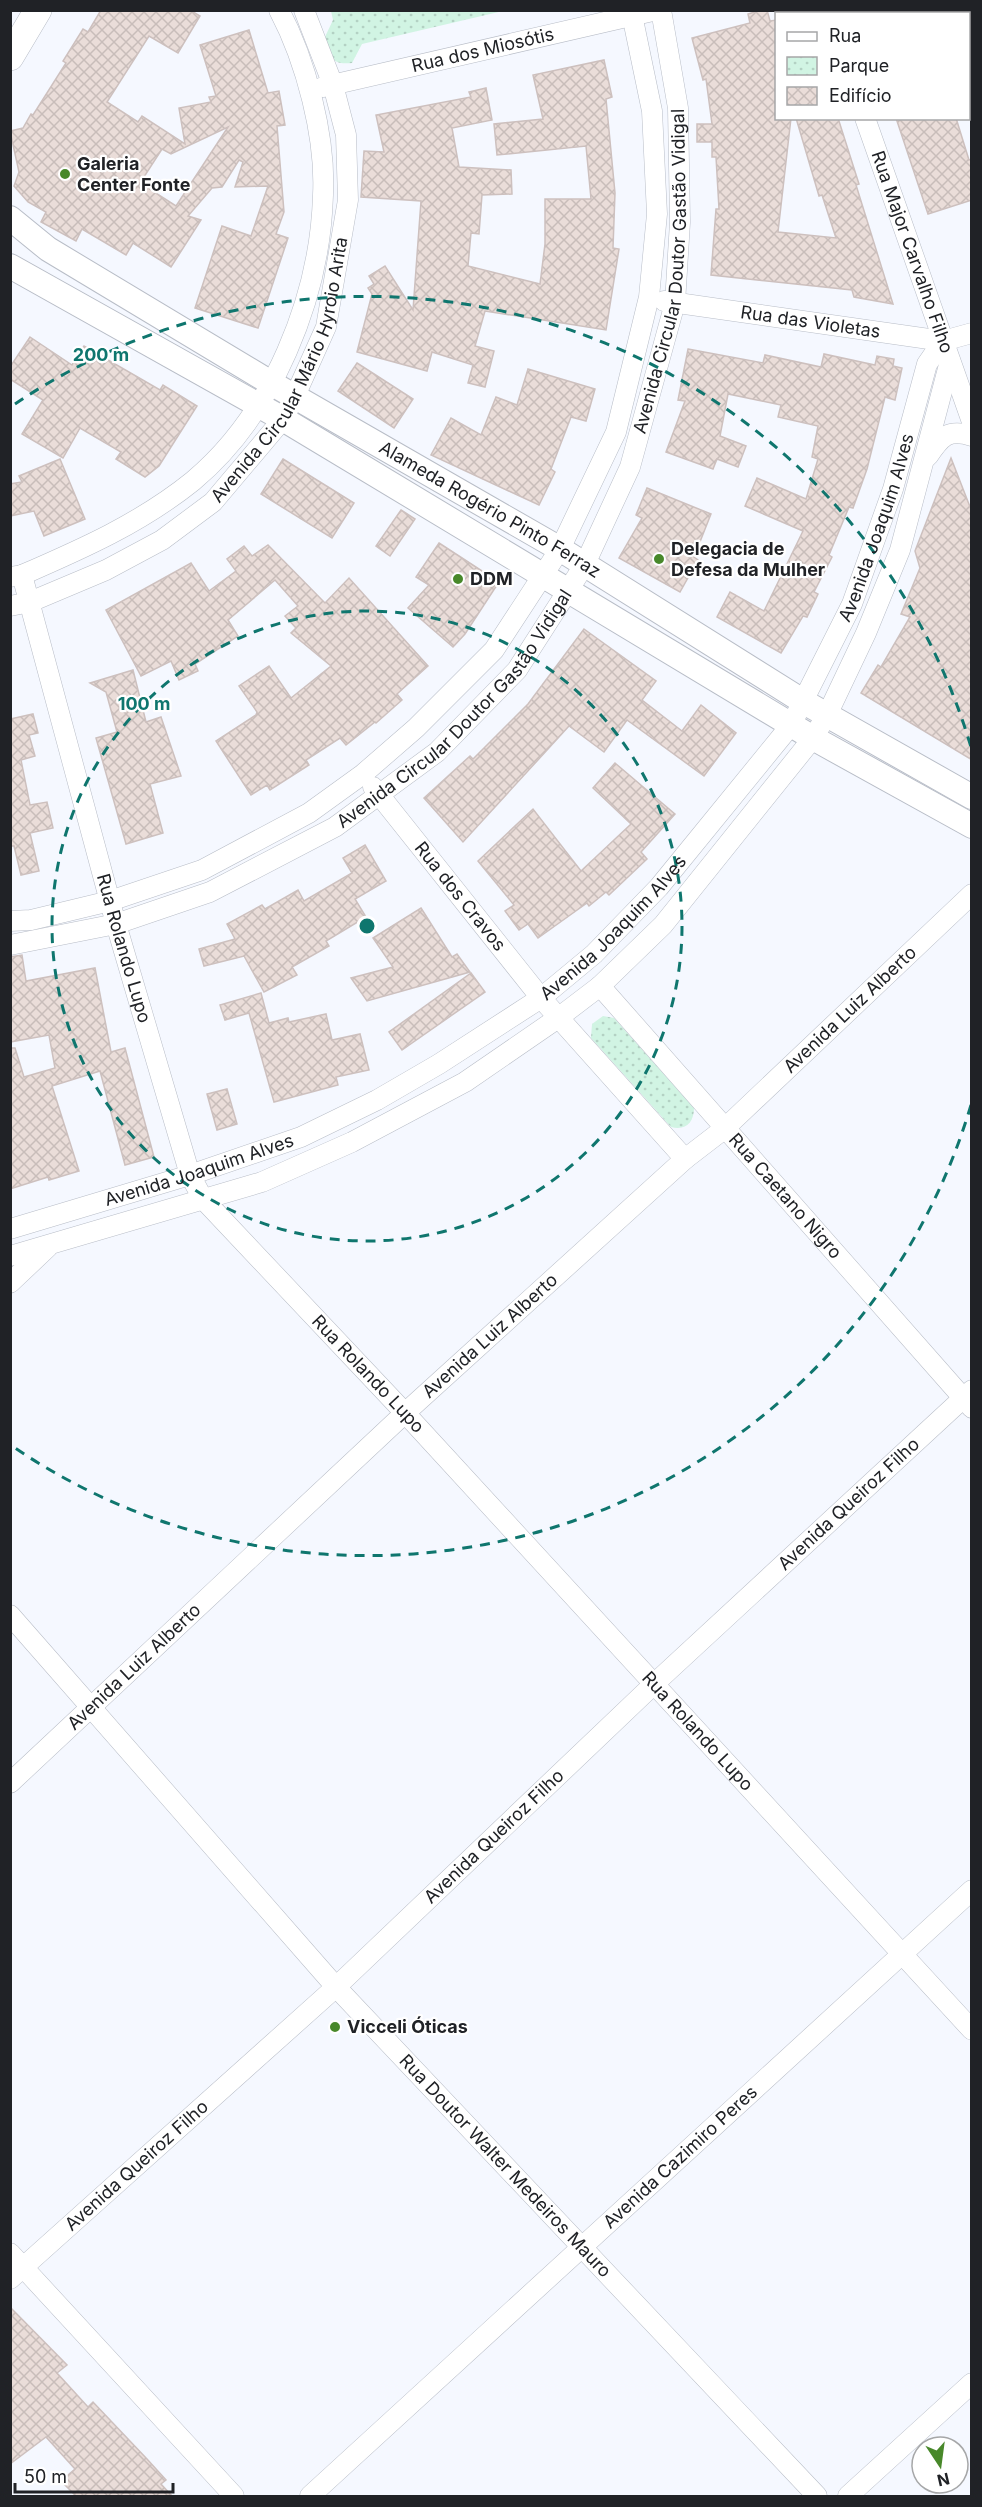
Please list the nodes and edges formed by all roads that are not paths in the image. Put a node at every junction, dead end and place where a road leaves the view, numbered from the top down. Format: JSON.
{"nodes":[{"id":1,"x":38,"y":10,"type":"edge"},
{"id":2,"x":279,"y":10,"type":"edge"},
{"id":3,"x":304,"y":10,"type":"edge"},
{"id":4,"x":659,"y":10,"type":"edge"},
{"id":5,"x":632,"y":14,"type":"edge"},
{"id":6,"x":10,"y":57,"type":"edge"},
{"id":7,"x":333,"y":85,"type":"junction"},
{"id":8,"x":308,"y":91,"type":"junction"},
{"id":9,"x":866,"y":120,"type":"edge"},
{"id":10,"x":10,"y":218,"type":"edge"},
{"id":11,"x":10,"y":266,"type":"edge"},
{"id":12,"x":649,"y":297,"type":"junction"},
{"id":13,"x":675,"y":303,"type":"junction"},
{"id":14,"x":972,"y":333,"type":"edge"},
{"id":15,"x":943,"y":341,"type":"junction"},
{"id":16,"x":950,"y":361,"type":"junction"},
{"id":17,"x":271,"y":383,"type":"junction"},
{"id":18,"x":295,"y":396,"type":"junction"},
{"id":19,"x":257,"y":404,"type":"junction"},
{"id":20,"x":283,"y":419,"type":"junction"},
{"id":21,"x":972,"y":422,"type":"edge"},
{"id":22,"x":972,"y":436,"type":"edge"},
{"id":23,"x":925,"y":460,"type":"junction"},
{"id":24,"x":560,"y":549,"type":"junction"},
{"id":25,"x":585,"y":564,"type":"junction"},
{"id":26,"x":16,"y":576,"type":"edge"},
{"id":27,"x":543,"y":576,"type":"junction"},
{"id":28,"x":570,"y":591,"type":"junction"},
{"id":29,"x":30,"y":602,"type":"junction"},
{"id":30,"x":10,"y":606,"type":"edge"},
{"id":31,"x":804,"y":702,"type":"junction"},
{"id":32,"x":828,"y":713,"type":"junction"},
{"id":33,"x":791,"y":724,"type":"junction"},
{"id":34,"x":813,"y":738,"type":"junction"},
{"id":35,"x":363,"y":774,"type":"junction"},
{"id":36,"x":380,"y":796,"type":"junction"},
{"id":37,"x":972,"y":797,"type":"edge"},
{"id":38,"x":972,"y":826,"type":"edge"},
{"id":39,"x":972,"y":894,"type":"edge"},
{"id":40,"x":110,"y":901,"type":"junction"},
{"id":41,"x":10,"y":921,"type":"edge"},
{"id":42,"x":116,"y":924,"type":"junction"},
{"id":43,"x":10,"y":945,"type":"edge"},
{"id":44,"x":600,"y":986,"type":"junction"},
{"id":45,"x":541,"y":998,"type":"junction"},
{"id":46,"x":558,"y":1018,"type":"junction"},
{"id":47,"x":724,"y":1129,"type":"junction"},
{"id":48,"x":685,"y":1159,"type":"junction"},
{"id":49,"x":190,"y":1175,"type":"junction"},
{"id":50,"x":203,"y":1199,"type":"junction"},
{"id":51,"x":10,"y":1229,"type":"edge"},
{"id":52,"x":50,"y":1245,"type":"junction"},
{"id":53,"x":10,"y":1256,"type":"edge"},
{"id":54,"x":10,"y":1283,"type":"edge"},
{"id":55,"x":969,"y":1399,"type":"edge"},
{"id":56,"x":405,"y":1413,"type":"junction"},
{"id":57,"x":10,"y":1615,"type":"edge"},
{"id":58,"x":654,"y":1684,"type":"junction"},
{"id":59,"x":92,"y":1707,"type":"junction"},
{"id":60,"x":10,"y":1783,"type":"edge"},
{"id":61,"x":972,"y":1890,"type":"edge"},
{"id":62,"x":901,"y":1954,"type":"junction"},
{"id":63,"x":336,"y":1987,"type":"junction"},
{"id":64,"x":972,"y":2030,"type":"edge"},
{"id":65,"x":582,"y":2245,"type":"junction"},
{"id":66,"x":15,"y":2266,"type":"edge"},
{"id":67,"x":972,"y":2382,"type":"edge"},
{"id":68,"x":234,"y":2496,"type":"edge"},
{"id":69,"x":310,"y":2496,"type":"edge"},
{"id":70,"x":817,"y":2496,"type":"edge"},
{"id":71,"x":848,"y":2496,"type":"edge"}],
"edges":[{"from":1,"to":6,"type":"main road"},
{"from":2,"to":8,"type":"street","name":"Avenida Circular Mário Hyroio Arita"},
{"from":3,"to":7,"type":"street","name":"Avenida Circular Mário Hyroio Arita"},
{"from":4,"to":5,"type":"street","name":"Rua dos Miosótis"},
{"from":4,"to":13,"type":"street","name":"Avenida Circular Doutor Gastão Vidigal"},
{"from":5,"to":7,"type":"street","name":"Rua dos Miosótis"},
{"from":5,"to":12,"type":"street","name":"Avenida Circular Doutor Gastão Vidigal"},
{"from":7,"to":8,"type":"street","name":"Rua dos Miosótis"},
{"from":7,"to":18,"type":"street","name":"Avenida Circular Mário Hyroio Arita"},
{"from":8,"to":17,"type":"street","name":"Avenida Circular Mário Hyroio Arita"},
{"from":9,"to":15,"type":"street","name":"Rua Major Carvalho Filho"},
{"from":10,"to":17,"type":"street","name":"Alameda Rogério Pinto Ferraz"},
{"from":11,"to":19,"type":"street","name":"Alameda Rogério Pinto Ferraz"},
{"from":12,"to":13,"type":"street","name":"Rua das Violetas"},
{"from":12,"to":24,"type":"street","name":"Avenida Circular Doutor Gastão Vidigal"},
{"from":13,"to":15,"type":"street","name":"Rua das Violetas"},
{"from":13,"to":25,"type":"street","name":"Avenida Circular Doutor Gastão Vidigal"},
{"from":14,"to":15,"type":"street","name":"Rua das Violetas"},
{"from":15,"to":16,"type":"street","name":"Rua Major Carvalho Filho"},
{"from":15,"to":31,"type":"street","name":"Avenida Joaquim Alves"},
{"from":16,"to":21,"type":"street","name":"Rua Major Carvalho Filho"},
{"from":16,"to":23,"type":"street","name":"Avenida Joaquim Alves"},
{"from":17,"to":18,"type":"street","name":"Alameda Rogério Pinto Ferraz"},
{"from":17,"to":19,"type":"street","name":"Avenida Circular Mário Hyroio Arita"},
{"from":18,"to":20,"type":"street","name":"Avenida Circular Mário Hyroio Arita"},
{"from":18,"to":24,"type":"street","name":"Alameda Rogério Pinto Ferraz"},
{"from":19,"to":20,"type":"street","name":"Alameda Rogério Pinto Ferraz"},
{"from":19,"to":26,"type":"street","name":"Avenida Circular Mário Hyroio Arita"},
{"from":20,"to":27,"type":"street","name":"Alameda Rogério Pinto Ferraz"},
{"from":20,"to":29,"type":"street","name":"Avenida Circular Mário Hyroio Arita"},
{"from":22,"to":23,"type":"street","name":"Avenida Joaquim Alves"},
{"from":23,"to":32,"type":"street","name":"Avenida Joaquim Alves"},
{"from":24,"to":25,"type":"street","name":"Alameda Rogério Pinto Ferraz"},
{"from":24,"to":27,"type":"street","name":"Avenida Circular Doutor Gastão Vidigal"},
{"from":25,"to":28,"type":"street","name":"Avenida Circular Doutor Gastão Vidigal"},
{"from":25,"to":31,"type":"street","name":"Alameda Rogério Pinto Ferraz"},
{"from":26,"to":29,"type":"street","name":"Rua Rolando Lupo"},
{"from":27,"to":28,"type":"street","name":"Alameda Rogério Pinto Ferraz"},
{"from":27,"to":35,"type":"street","name":"Avenida Circular Doutor Gastão Vidigal"},
{"from":28,"to":33,"type":"street","name":"Alameda Rogério Pinto Ferraz"},
{"from":28,"to":36,"type":"street","name":"Avenida Circular Doutor Gastão Vidigal"},
{"from":29,"to":30,"type":"street","name":"Avenida Circular Mário Hyroio Arita"},
{"from":29,"to":40,"type":"street","name":"Rua Rolando Lupo"},
{"from":31,"to":32,"type":"street","name":"Alameda Rogério Pinto Ferraz"},
{"from":31,"to":33,"type":"street","name":"Avenida Joaquim Alves"},
{"from":32,"to":34,"type":"street","name":"Avenida Joaquim Alves"},
{"from":32,"to":37,"type":"street","name":"Alameda Rogério Pinto Ferraz"},
{"from":33,"to":34,"type":"street","name":"Alameda Rogério Pinto Ferraz"},
{"from":33,"to":45,"type":"street","name":"Avenida Joaquim Alves"},
{"from":34,"to":38,"type":"street","name":"Alameda Rogério Pinto Ferraz"},
{"from":34,"to":44,"type":"street","name":"Avenida Joaquim Alves"},
{"from":35,"to":36,"type":"street","name":"Rua dos Cravos"},
{"from":35,"to":40,"type":"street","name":"Avenida Circular Doutor Gastão Vidigal"},
{"from":36,"to":42,"type":"street","name":"Avenida Circular Doutor Gastão Vidigal"},
{"from":36,"to":45,"type":"street","name":"Rua dos Cravos"},
{"from":39,"to":47,"type":"street","name":"Avenida Luiz Alberto"},
{"from":40,"to":41,"type":"street","name":"Avenida Circular Doutor Gastão Vidigal"},
{"from":40,"to":42,"type":"street","name":"Rua Rolando Lupo"},
{"from":42,"to":43,"type":"street","name":"Avenida Circular Doutor Gastão Vidigal"},
{"from":42,"to":49,"type":"street","name":"Rua Rolando Lupo"},
{"from":44,"to":46,"type":"street","name":"Avenida Joaquim Alves"},
{"from":44,"to":47,"type":"street","name":"Rua Caetano Nigro"},
{"from":45,"to":46,"type":"street","name":"Rua dos Cravos"},
{"from":45,"to":49,"type":"street","name":"Avenida Joaquim Alves"},
{"from":46,"to":48,"type":"street"},
{"from":46,"to":50,"type":"street","name":"Avenida Joaquim Alves"},
{"from":47,"to":48,"type":"street","name":"Avenida Luiz Alberto"},
{"from":47,"to":55,"type":"street","name":"Rua Caetano Nigro"},
{"from":48,"to":56,"type":"street","name":"Avenida Luiz Alberto"},
{"from":49,"to":50,"type":"street","name":"Rua Rolando Lupo"},
{"from":49,"to":51,"type":"street","name":"Avenida Joaquim Alves"},
{"from":50,"to":52,"type":"street","name":"Avenida Joaquim Alves"},
{"from":50,"to":56,"type":"street","name":"Rua Rolando Lupo"},
{"from":52,"to":53,"type":"street","name":"Avenida Joaquim Alves"},
{"from":52,"to":54,"type":"street"},
{"from":55,"to":58,"type":"street","name":"Avenida Queiroz Filho"},
{"from":56,"to":58,"type":"street","name":"Rua Rolando Lupo"},
{"from":56,"to":59,"type":"street","name":"Avenida Luiz Alberto"},
{"from":57,"to":59,"type":"street","name":"Rua Doutor Walter Medeiros Mauro"},
{"from":58,"to":62,"type":"street","name":"Rua Rolando Lupo"},
{"from":58,"to":63,"type":"street","name":"Avenida Queiroz Filho"},
{"from":59,"to":60,"type":"street","name":"Avenida Luiz Alberto"},
{"from":59,"to":63,"type":"street","name":"Rua Doutor Walter Medeiros Mauro"},
{"from":61,"to":62,"type":"street","name":"Avenida Cazimiro Peres"},
{"from":62,"to":64,"type":"street","name":"Rua Rolando Lupo"},
{"from":62,"to":65,"type":"street","name":"Avenida Cazimiro Peres"},
{"from":63,"to":65,"type":"street","name":"Rua Doutor Walter Medeiros Mauro"},
{"from":63,"to":66,"type":"street","name":"Avenida Queiroz Filho"},
{"from":65,"to":69,"type":"street","name":"Avenida Cazimiro Peres"},
{"from":65,"to":70,"type":"street","name":"Rua Doutor Walter Medeiros Mauro"},
{"from":66,"to":68,"type":"street"},
{"from":67,"to":71,"type":"street"}]}
